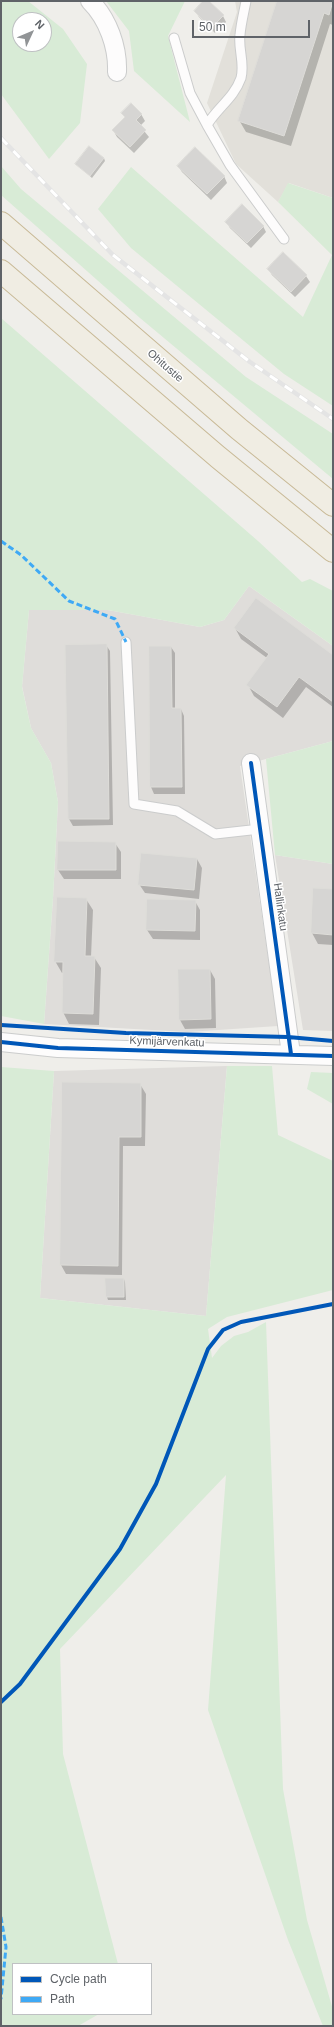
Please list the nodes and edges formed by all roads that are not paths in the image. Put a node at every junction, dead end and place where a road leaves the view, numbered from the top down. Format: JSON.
{"nodes":[{"id":1,"x":90,"y":1,"type":"edge"},
{"id":2,"x":246,"y":1,"type":"edge"},
{"id":3,"x":174,"y":38,"type":"dead end"},
{"id":4,"x":117,"y":72,"type":"dead end"},
{"id":5,"x":207,"y":126,"type":"junction"},
{"id":6,"x":1,"y":223,"type":"edge"},
{"id":7,"x":284,"y":239,"type":"dead end"},
{"id":8,"x":1,"y":271,"type":"edge"},
{"id":9,"x":333,"y":505,"type":"edge"},
{"id":10,"x":333,"y":551,"type":"edge"},
{"id":11,"x":126,"y":642,"type":"dead end"},
{"id":12,"x":251,"y":763,"type":"dead end"},
{"id":13,"x":260,"y":829,"type":"junction"},
{"id":14,"x":1,"y":1042,"type":"edge"},
{"id":15,"x":291,"y":1054,"type":"junction"},
{"id":16,"x":333,"y":1056,"type":"edge"}],
"edges":[{"from":1,"to":4,"type":"street"},
{"from":2,"to":5,"type":"lane"},
{"from":3,"to":5,"type":"lane"},
{"from":5,"to":7,"type":"lane"},
{"from":6,"to":9,"type":"highway","name":"Ohitustie"},
{"from":8,"to":10,"type":"highway"},
{"from":11,"to":13,"type":"lane"},
{"from":12,"to":13,"type":"street","name":"Hallinkatu"},
{"from":13,"to":15,"type":"street","name":"Hallinkatu"},
{"from":14,"to":15,"type":"street","name":"Kymijärvenkatu"},
{"from":15,"to":16,"type":"street","name":"Kymijärvenkatu"}]}
